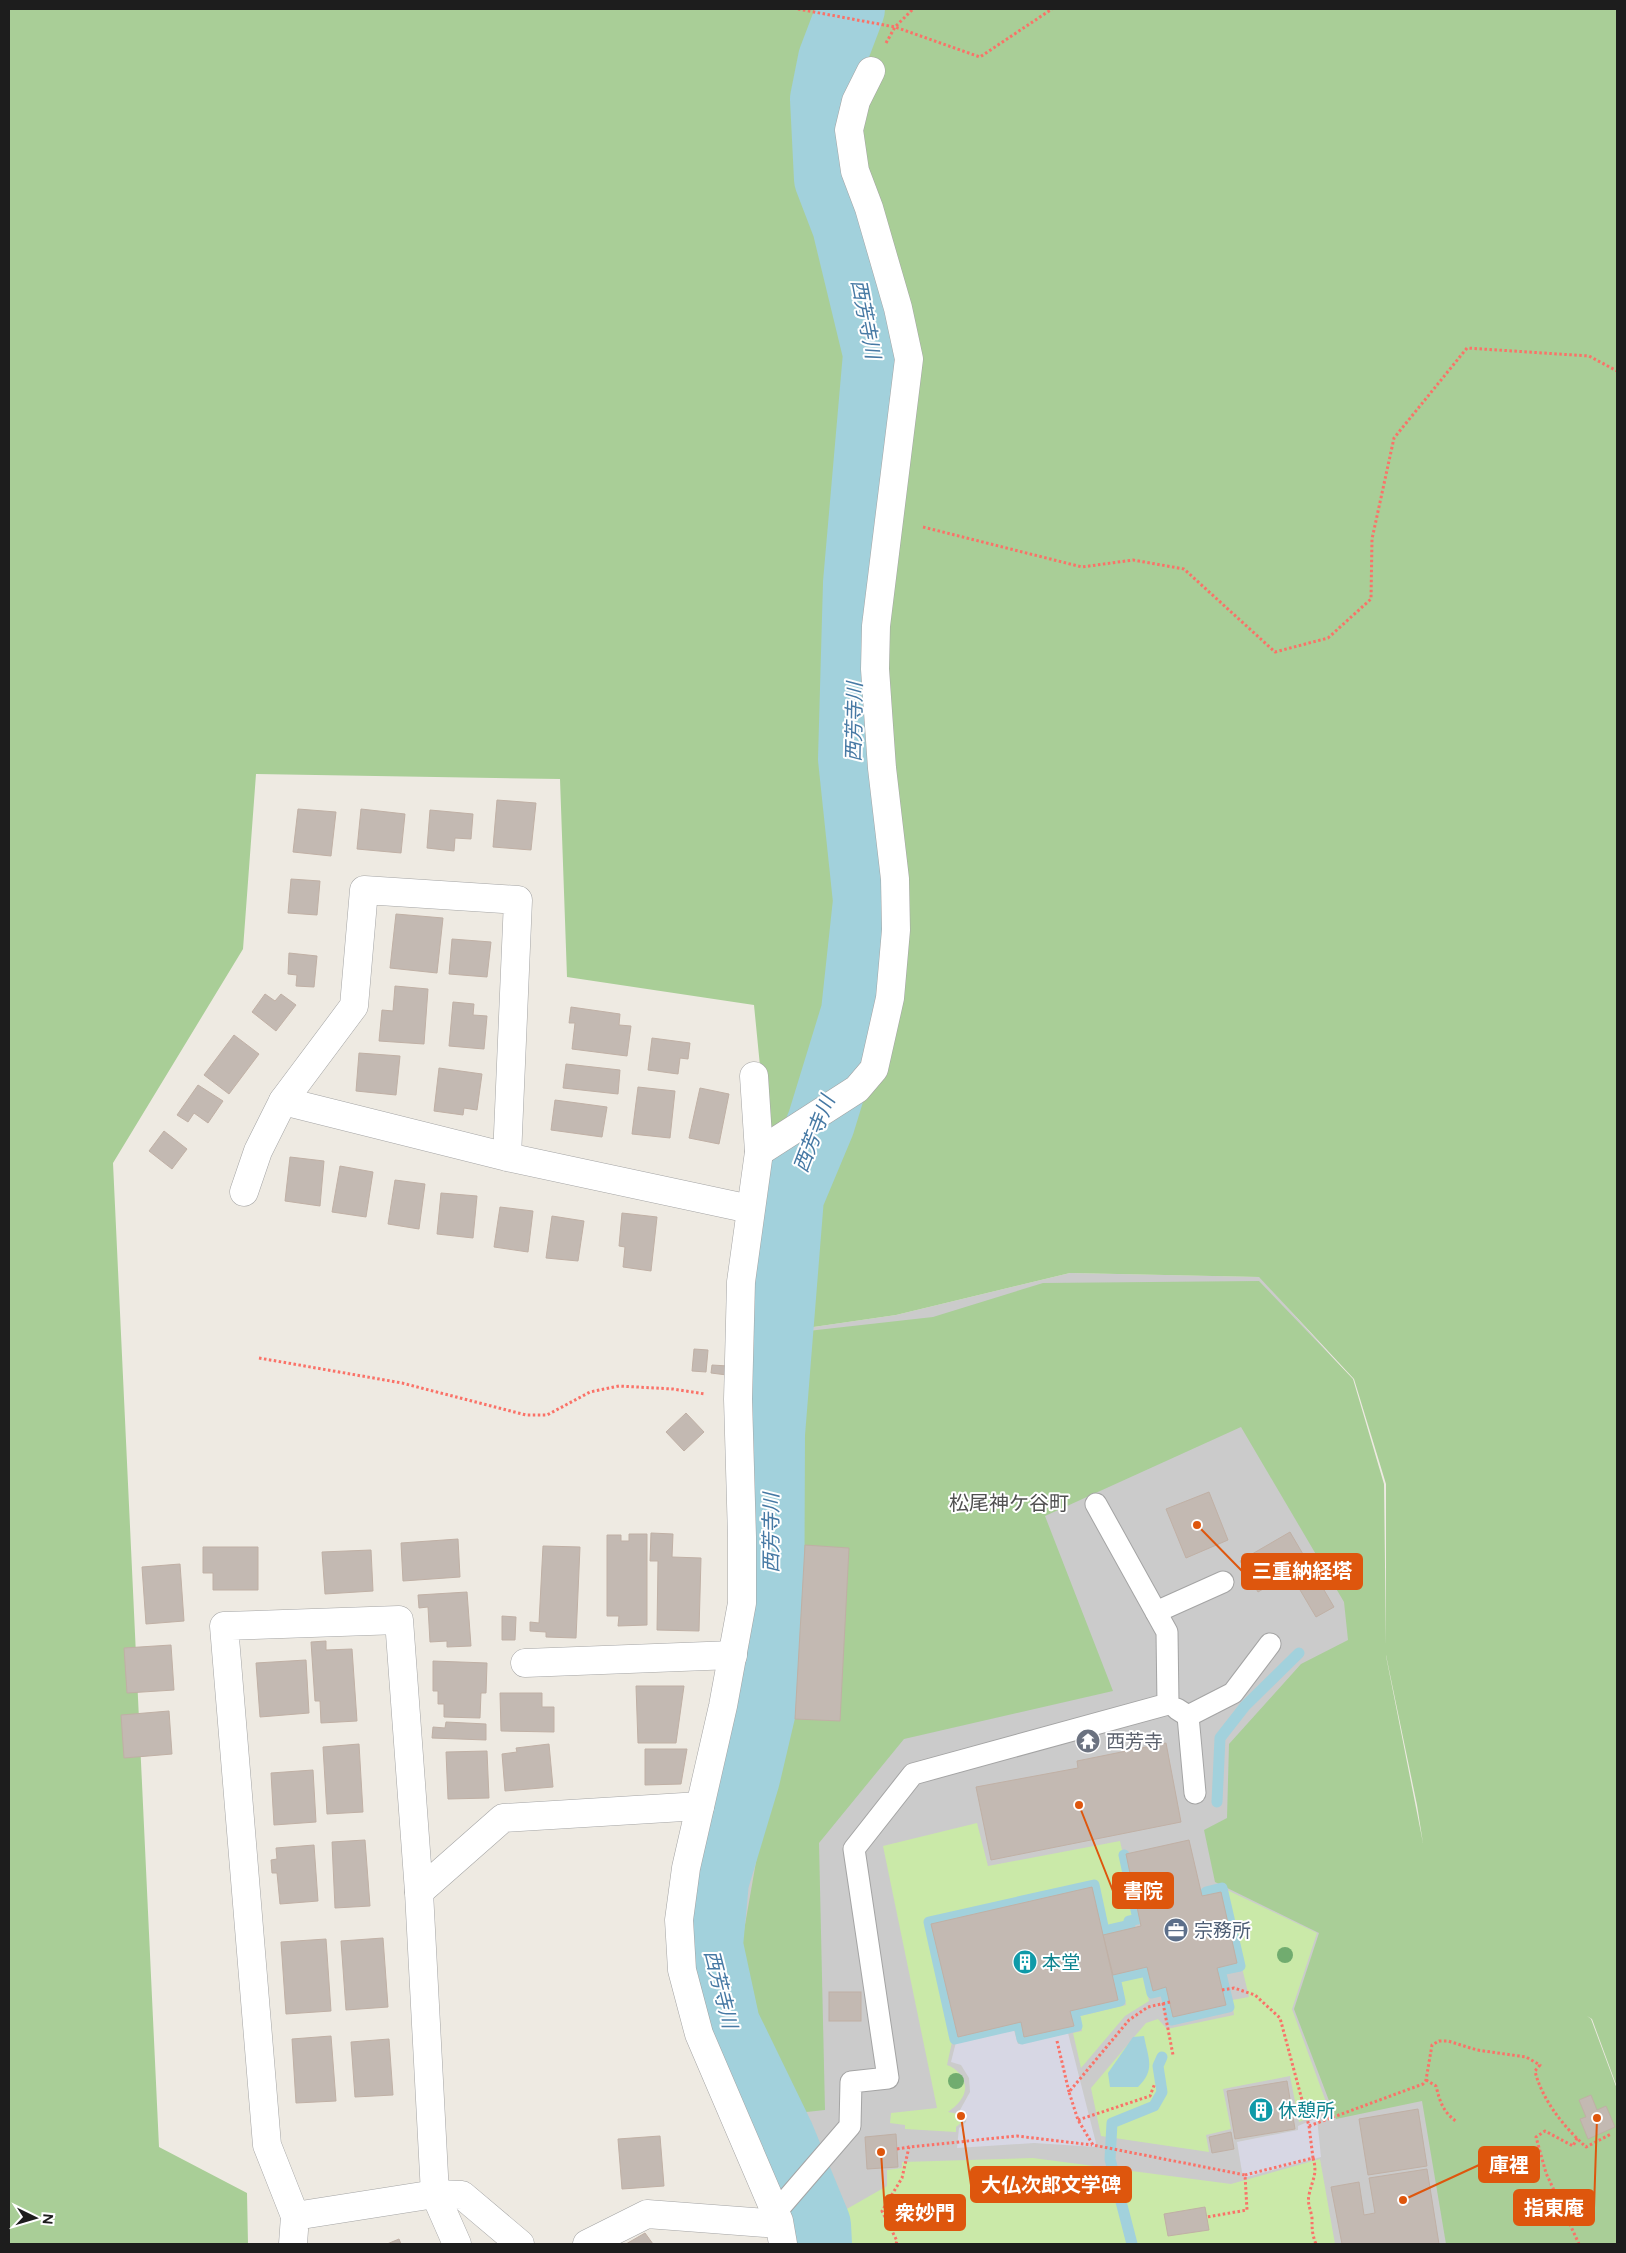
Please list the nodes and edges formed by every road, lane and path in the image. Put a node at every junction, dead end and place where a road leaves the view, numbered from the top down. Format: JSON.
{"nodes":[{"id":1,"x":798,"y":9,"type":"edge"},
{"id":2,"x":913,"y":9,"type":"edge"},
{"id":3,"x":1052,"y":9,"type":"edge"},
{"id":4,"x":895,"y":27,"type":"junction"},
{"id":5,"x":870,"y":72,"type":"joint"},
{"id":6,"x":1617,"y":371,"type":"edge"},
{"id":7,"x":888,"y":518,"type":"junction"},
{"id":8,"x":754,"y":1076,"type":"dead end"},
{"id":9,"x":283,"y":1102,"type":"junction"},
{"id":10,"x":759,"y":1152,"type":"junction"},
{"id":11,"x":506,"y":1157,"type":"junction"},
{"id":12,"x":244,"y":1192,"type":"dead end"},
{"id":13,"x":750,"y":1209,"type":"junction"},
{"id":14,"x":259,"y":1358,"type":"dead end"},
{"id":15,"x":738,"y":1399,"type":"junction"},
{"id":16,"x":1096,"y":1504,"type":"dead end"},
{"id":17,"x":1223,"y":1582,"type":"dead end"},
{"id":18,"x":1156,"y":1612,"type":"junction"},
{"id":19,"x":1270,"y":1644,"type":"dead end"},
{"id":20,"x":733,"y":1655,"type":"junction"},
{"id":21,"x":525,"y":1662,"type":"dead end"},
{"id":22,"x":1168,"y":1704,"type":"junction"},
{"id":23,"x":1188,"y":1716,"type":"junction"},
{"id":24,"x":1195,"y":1793,"type":"dead end"},
{"id":25,"x":700,"y":1806,"type":"junction"},
{"id":26,"x":419,"y":1892,"type":"junction"},
{"id":27,"x":1225,"y":1990,"type":"dead end"},
{"id":28,"x":1057,"y":2041,"type":"dead end"},
{"id":29,"x":1173,"y":2056,"type":"dead end"},
{"id":30,"x":1426,"y":2080,"type":"junction"},
{"id":31,"x":1155,"y":2083,"type":"dead end"},
{"id":32,"x":1070,"y":2092,"type":"junction"},
{"id":33,"x":1078,"y":2120,"type":"junction"},
{"id":34,"x":1457,"y":2122,"type":"dead end"},
{"id":35,"x":1309,"y":2126,"type":"junction"},
{"id":36,"x":1611,"y":2134,"type":"dead end"},
{"id":37,"x":1577,"y":2138,"type":"junction"},
{"id":38,"x":1092,"y":2144,"type":"junction"},
{"id":39,"x":909,"y":2147,"type":"junction"},
{"id":40,"x":897,"y":2149,"type":"dead end"},
{"id":41,"x":1313,"y":2158,"type":"junction"},
{"id":42,"x":1245,"y":2175,"type":"junction"},
{"id":43,"x":436,"y":2194,"type":"junction"},
{"id":44,"x":295,"y":2216,"type":"junction"},
{"id":45,"x":1207,"y":2217,"type":"dead end"},
{"id":46,"x":779,"y":2227,"type":"edge"},
{"id":47,"x":293,"y":2244,"type":"edge"},
{"id":48,"x":457,"y":2244,"type":"edge"},
{"id":49,"x":520,"y":2244,"type":"edge"},
{"id":50,"x":587,"y":2244,"type":"edge"},
{"id":51,"x":896,"y":2244,"type":"edge"},
{"id":52,"x":1316,"y":2244,"type":"edge"},
{"id":53,"x":1579,"y":2244,"type":"edge"}],
"edges":[{"from":1,"to":4,"type":"path"},
{"from":2,"to":4,"type":"path"},
{"from":3,"to":4,"type":"path"},
{"from":4,"to":5,"type":"path"},
{"from":5,"to":7,"type":"street"},
{"from":6,"to":7,"type":"path"},
{"from":7,"to":10,"type":"street"},
{"from":8,"to":10,"type":"street"},
{"from":9,"to":11,"type":"street"},
{"from":9,"to":11,"type":"street"},
{"from":9,"to":12,"type":"street"},
{"from":10,"to":13,"type":"street"},
{"from":11,"to":13,"type":"street"},
{"from":13,"to":15,"type":"street"},
{"from":14,"to":15,"type":"path"},
{"from":15,"to":20,"type":"street"},
{"from":16,"to":18,"type":"lane"},
{"from":17,"to":18,"type":"lane"},
{"from":18,"to":22,"type":"lane"},
{"from":19,"to":23,"type":"lane"},
{"from":20,"to":21,"type":"street"},
{"from":20,"to":25,"type":"street"},
{"from":22,"to":23,"type":"lane"},
{"from":22,"to":46,"type":"lane"},
{"from":23,"to":24,"type":"lane"},
{"from":25,"to":26,"type":"street"},
{"from":25,"to":46,"type":"street"},
{"from":26,"to":43,"type":"street"},
{"from":26,"to":44,"type":"street"},
{"from":27,"to":35,"type":"path"},
{"from":28,"to":32,"type":"path"},
{"from":29,"to":32,"type":"path"},
{"from":30,"to":34,"type":"path"},
{"from":30,"to":35,"type":"path"},
{"from":30,"to":37,"type":"path"},
{"from":31,"to":33,"type":"path"},
{"from":32,"to":33,"type":"path"},
{"from":33,"to":38,"type":"path"},
{"from":35,"to":41,"type":"path"},
{"from":36,"to":37,"type":"path"},
{"from":37,"to":53,"type":"path"},
{"from":38,"to":39,"type":"path"},
{"from":38,"to":42,"type":"path"},
{"from":39,"to":40,"type":"path"},
{"from":39,"to":51,"type":"path"},
{"from":41,"to":42,"type":"path"},
{"from":41,"to":52,"type":"path"},
{"from":42,"to":45,"type":"path"},
{"from":43,"to":44,"type":"street"},
{"from":43,"to":48,"type":"street"},
{"from":43,"to":49,"type":"street"},
{"from":44,"to":47,"type":"street"},
{"from":46,"to":50,"type":"street"}]}
